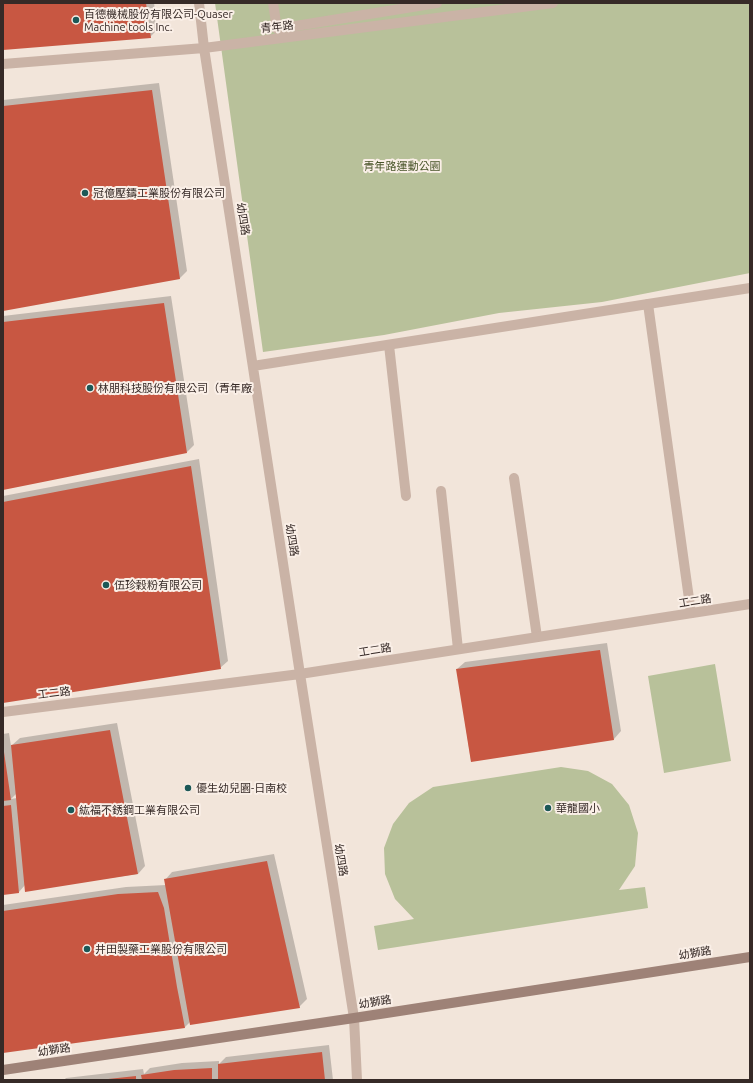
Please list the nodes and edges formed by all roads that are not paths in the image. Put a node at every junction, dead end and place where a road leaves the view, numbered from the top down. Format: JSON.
{"nodes":[{"id":1,"x":199,"y":3,"type":"edge"},
{"id":2,"x":273,"y":3,"type":"edge"},
{"id":3,"x":436,"y":3,"type":"edge"},
{"id":4,"x":553,"y":3,"type":"edge"},
{"id":5,"x":500,"y":6,"type":"edge"},
{"id":6,"x":204,"y":48,"type":"junction"},
{"id":7,"x":3,"y":64,"type":"edge"},
{"id":8,"x":750,"y":288,"type":"edge"},
{"id":9,"x":648,"y":304,"type":"junction"},
{"id":10,"x":388,"y":345,"type":"junction"},
{"id":11,"x":254,"y":366,"type":"junction"},
{"id":12,"x":514,"y":478,"type":"dead end"},
{"id":13,"x":441,"y":491,"type":"dead end"},
{"id":14,"x":406,"y":496,"type":"dead end"},
{"id":15,"x":750,"y":604,"type":"edge"},
{"id":16,"x":691,"y":614,"type":"junction"},
{"id":17,"x":537,"y":637,"type":"junction"},
{"id":18,"x":458,"y":650,"type":"junction"},
{"id":19,"x":300,"y":674,"type":"junction"},
{"id":20,"x":3,"y":712,"type":"edge"},
{"id":21,"x":750,"y":957,"type":"edge"},
{"id":22,"x":354,"y":1018,"type":"junction"},
{"id":23,"x":3,"y":1070,"type":"edge"},
{"id":24,"x":357,"y":1080,"type":"edge"}],
"edges":[{"from":1,"to":6,"type":"street","name":"幼四路"},
{"from":2,"to":3,"type":"street"},
{"from":4,"to":5,"type":"street","name":"青年路"},
{"from":5,"to":6,"type":"street","name":"青年路"},
{"from":6,"to":7,"type":"street","name":"青年路"},
{"from":6,"to":11,"type":"street","name":"幼四路"},
{"from":8,"to":9,"type":"street"},
{"from":9,"to":10,"type":"street"},
{"from":9,"to":16,"type":"street"},
{"from":10,"to":11,"type":"street"},
{"from":10,"to":14,"type":"street"},
{"from":11,"to":19,"type":"street","name":"幼四路"},
{"from":12,"to":17,"type":"street"},
{"from":13,"to":18,"type":"street"},
{"from":15,"to":16,"type":"street","name":"工二路"},
{"from":16,"to":17,"type":"street","name":"工二路"},
{"from":17,"to":18,"type":"street","name":"工二路"},
{"from":18,"to":19,"type":"street","name":"工二路"},
{"from":19,"to":20,"type":"street","name":"工二路"},
{"from":19,"to":22,"type":"street","name":"幼四路"},
{"from":21,"to":22,"type":"street","name":"幼獅路"},
{"from":22,"to":23,"type":"street","name":"幼獅路"},
{"from":22,"to":24,"type":"street","name":"幼四路"}]}
